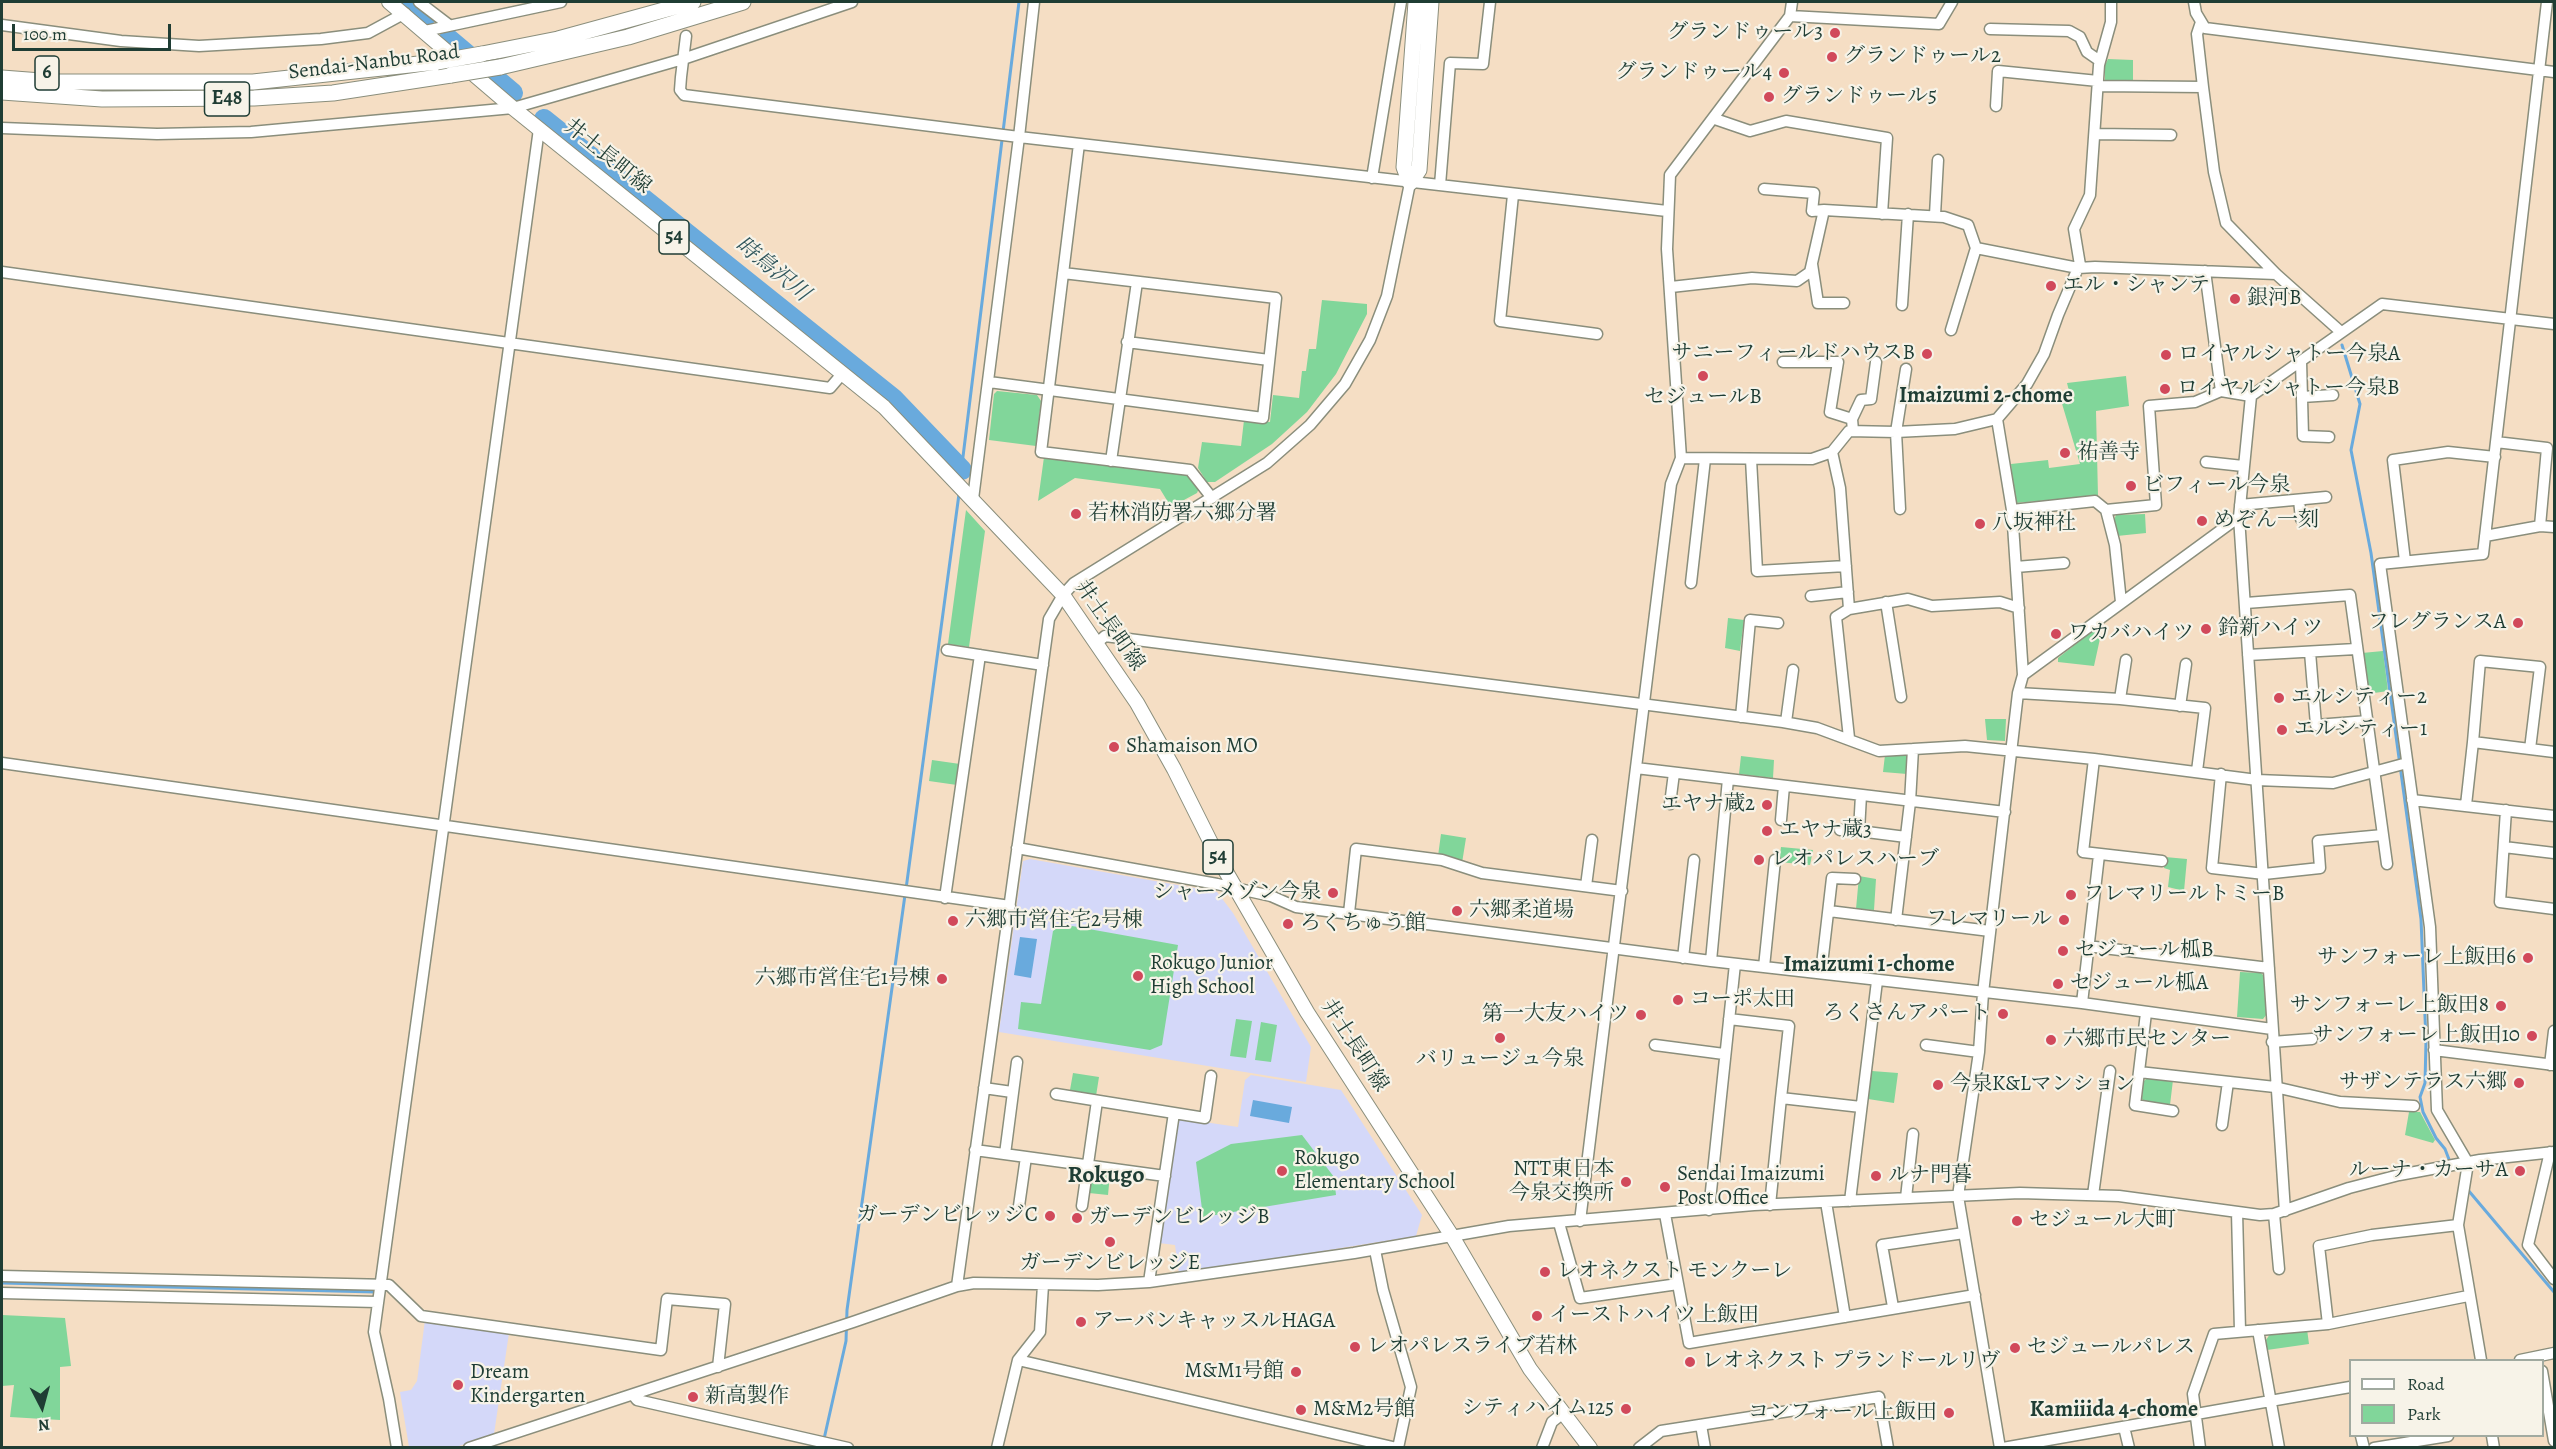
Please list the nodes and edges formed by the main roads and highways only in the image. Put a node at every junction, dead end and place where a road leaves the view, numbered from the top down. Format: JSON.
{"nodes":[{"id":1,"x":388,"y":2,"type":"edge"},
{"id":2,"x":693,"y":2,"type":"edge"},
{"id":3,"x":743,"y":2,"type":"edge"},
{"id":4,"x":1416,"y":2,"type":"edge"},
{"id":5,"x":1431,"y":2,"type":"edge"},
{"id":6,"x":2,"y":68,"type":"edge"},
{"id":7,"x":2,"y":78,"type":"edge"},
{"id":8,"x":93,"y":81,"type":"junction"},
{"id":9,"x":2,"y":92,"type":"edge"},
{"id":10,"x":1590,"y":1448,"type":"edge"}],
"edges":[{"from":1,"to":10,"type":"main road","name":"井土長町線","number":"54"},
{"from":2,"to":8,"type":"highway","name":"Sendai-Nanbu Road","number":"E48","bridge":true},
{"from":3,"to":9,"type":"highway","name":"Sendai-Nanbu Road","number":"E48","bridge":true},
{"from":4,"to":5,"type":"highway"},
{"from":6,"to":8,"type":"highway","number":"6"},
{"from":7,"to":8,"type":"highway","number":"6"}]}
